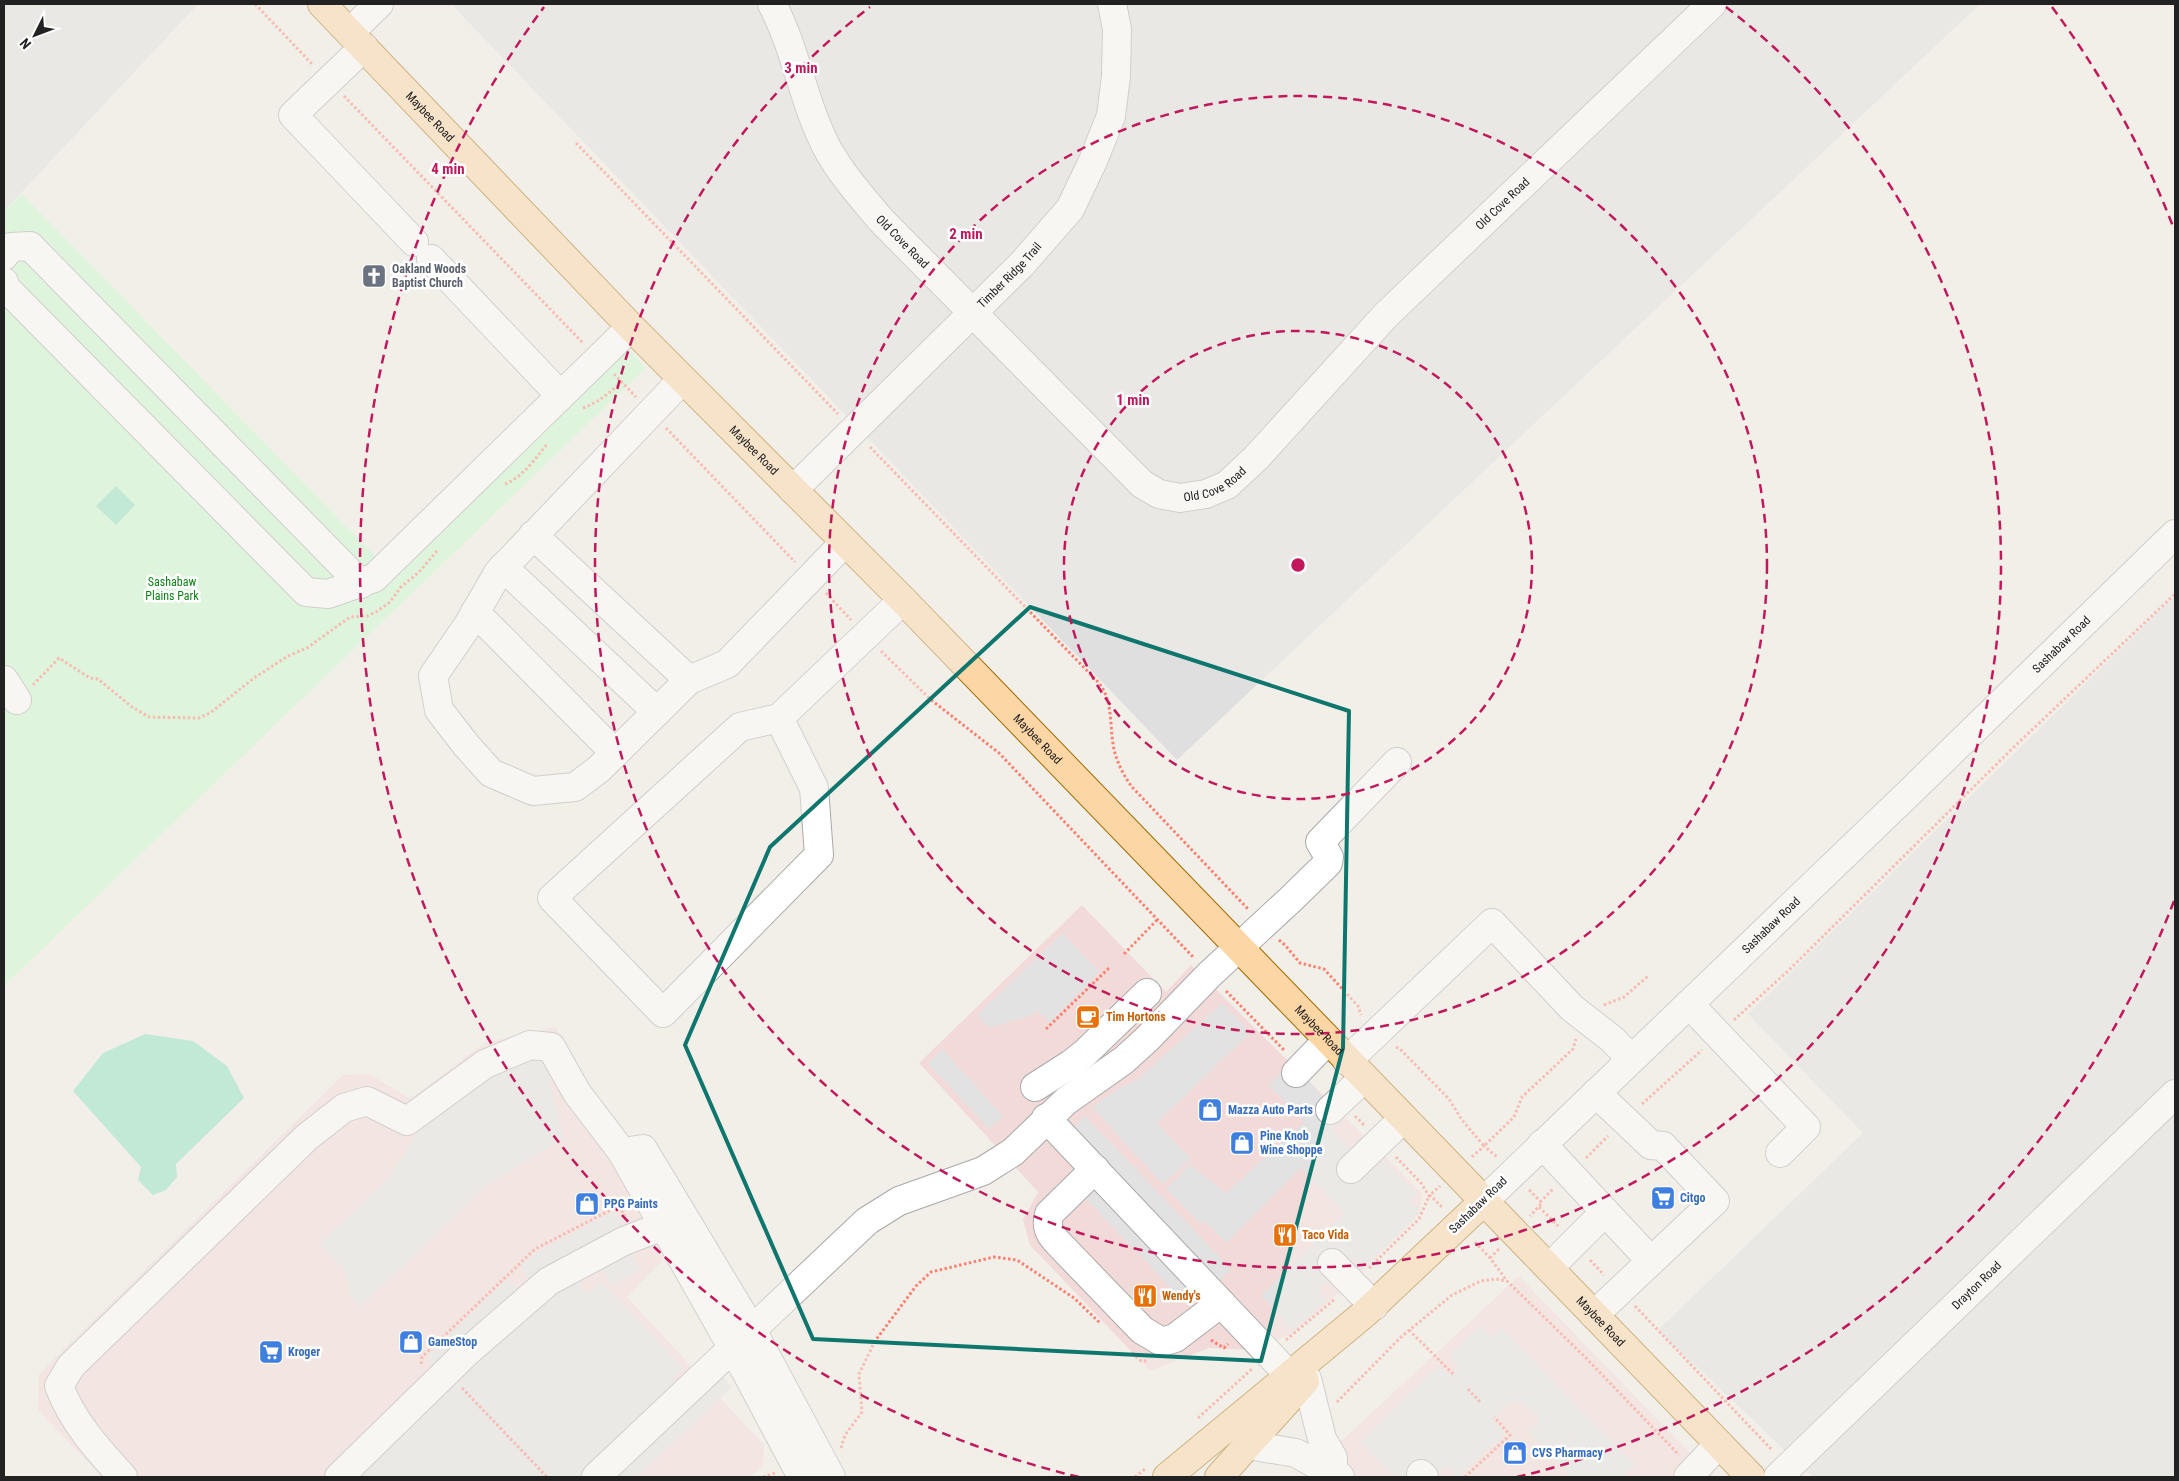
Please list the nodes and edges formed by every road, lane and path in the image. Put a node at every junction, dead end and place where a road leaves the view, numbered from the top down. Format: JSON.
{"nodes":[{"id":1,"x":255,"y":4,"type":"edge"},
{"id":2,"x":322,"y":4,"type":"edge"},
{"id":3,"x":379,"y":4,"type":"edge"},
{"id":4,"x":772,"y":4,"type":"edge"},
{"id":5,"x":1112,"y":4,"type":"edge"},
{"id":6,"x":1712,"y":4,"type":"edge"},
{"id":7,"x":357,"y":39,"type":"junction"},
{"id":8,"x":329,"y":81,"type":"junction"},
{"id":9,"x":576,"y":143,"type":"dead end"},
{"id":10,"x":4,"y":256,"type":"edge"},
{"id":11,"x":4,"y":282,"type":"edge"},
{"id":12,"x":973,"y":313,"type":"junction"},
{"id":13,"x":631,"y":327,"type":"junction"},
{"id":14,"x":598,"y":358,"type":"junction"},
{"id":15,"x":682,"y":380,"type":"junction"},
{"id":16,"x":560,"y":395,"type":"junction"},
{"id":17,"x":651,"y":413,"type":"junction"},
{"id":18,"x":854,"y":430,"type":"junction"},
{"id":19,"x":793,"y":490,"type":"junction"},
{"id":20,"x":2175,"y":534,"type":"edge"},
{"id":21,"x":533,"y":535,"type":"junction"},
{"id":22,"x":845,"y":542,"type":"junction"},
{"id":23,"x":503,"y":567,"type":"junction"},
{"id":24,"x":810,"y":578,"type":"junction"},
{"id":25,"x":361,"y":584,"type":"junction"},
{"id":26,"x":2175,"y":594,"type":"edge"},
{"id":27,"x":903,"y":600,"type":"junction"},
{"id":28,"x":475,"y":612,"type":"junction"},
{"id":29,"x":866,"y":635,"type":"junction"},
{"id":30,"x":689,"y":680,"type":"junction"},
{"id":31,"x":657,"y":712,"type":"junction"},
{"id":32,"x":780,"y":718,"type":"junction"},
{"id":33,"x":615,"y":753,"type":"junction"},
{"id":34,"x":1397,"y":762,"type":"dead end"},
{"id":35,"x":1157,"y":920,"type":"junction"},
{"id":36,"x":1262,"y":925,"type":"junction"},
{"id":37,"x":1238,"y":948,"type":"junction"},
{"id":38,"x":1124,"y":954,"type":"dead end"},
{"id":39,"x":1109,"y":968,"type":"dead end"},
{"id":40,"x":1210,"y":974,"type":"junction"},
{"id":41,"x":1648,"y":976,"type":"dead end"},
{"id":42,"x":1147,"y":993,"type":"dead end"},
{"id":43,"x":1689,"y":1004,"type":"junction"},
{"id":44,"x":1586,"y":1019,"type":"junction"},
{"id":45,"x":1046,"y":1029,"type":"dead end"},
{"id":46,"x":1376,"y":1033,"type":"junction"},
{"id":47,"x":1268,"y":1035,"type":"dead end"},
{"id":48,"x":1719,"y":1035,"type":"junction"},
{"id":49,"x":1327,"y":1041,"type":"junction"},
{"id":50,"x":1631,"y":1060,"type":"junction"},
{"id":51,"x":1356,"y":1070,"type":"junction"},
{"id":52,"x":1296,"y":1073,"type":"dead end"},
{"id":53,"x":1035,"y":1087,"type":"dead end"},
{"id":54,"x":1596,"y":1093,"type":"junction"},
{"id":55,"x":2175,"y":1094,"type":"edge"},
{"id":56,"x":1330,"y":1110,"type":"dead end"},
{"id":57,"x":1046,"y":1118,"type":"junction"},
{"id":58,"x":1403,"y":1119,"type":"junction"},
{"id":59,"x":1542,"y":1144,"type":"junction"},
{"id":60,"x":1484,"y":1146,"type":"junction"},
{"id":61,"x":1492,"y":1152,"type":"dead end"},
{"id":62,"x":1780,"y":1153,"type":"dead end"},
{"id":63,"x":1092,"y":1166,"type":"junction"},
{"id":64,"x":1351,"y":1169,"type":"dead end"},
{"id":65,"x":1484,"y":1201,"type":"junction"},
{"id":66,"x":1606,"y":1212,"type":"junction"},
{"id":67,"x":674,"y":1222,"type":"junction"},
{"id":68,"x":1491,"y":1259,"type":"dead end"},
{"id":69,"x":1651,"y":1261,"type":"junction"},
{"id":70,"x":1328,"y":1267,"type":"dead end"},
{"id":71,"x":1549,"y":1268,"type":"junction"},
{"id":72,"x":1507,"y":1281,"type":"junction"},
{"id":73,"x":1221,"y":1303,"type":"junction"},
{"id":74,"x":1369,"y":1310,"type":"junction"},
{"id":75,"x":1594,"y":1315,"type":"junction"},
{"id":76,"x":752,"y":1330,"type":"junction"},
{"id":77,"x":1107,"y":1330,"type":"dead end"},
{"id":78,"x":1409,"y":1330,"type":"junction"},
{"id":79,"x":1209,"y":1339,"type":"dead end"},
{"id":80,"x":732,"y":1348,"type":"junction"},
{"id":81,"x":1127,"y":1348,"type":"dead end"},
{"id":82,"x":1235,"y":1350,"type":"dead end"},
{"id":83,"x":1158,"y":1352,"type":"junction"},
{"id":84,"x":1245,"y":1364,"type":"dead end"},
{"id":85,"x":1250,"y":1371,"type":"dead end"},
{"id":86,"x":1453,"y":1374,"type":"dead end"},
{"id":87,"x":1298,"y":1377,"type":"junction"},
{"id":88,"x":1703,"y":1377,"type":"dead end"},
{"id":89,"x":460,"y":1386,"type":"dead end"},
{"id":90,"x":1468,"y":1389,"type":"dead end"},
{"id":91,"x":1481,"y":1403,"type":"dead end"},
{"id":92,"x":1494,"y":1417,"type":"dead end"},
{"id":93,"x":1319,"y":1430,"type":"junction"},
{"id":94,"x":1719,"y":1444,"type":"junction"},
{"id":95,"x":1248,"y":1446,"type":"junction"},
{"id":96,"x":1783,"y":1472,"type":"edge"},
{"id":97,"x":819,"y":1474,"type":"edge"},
{"id":98,"x":1337,"y":1474,"type":"edge"},
{"id":99,"x":1691,"y":1475,"type":"edge"},
{"id":100,"x":123,"y":1477,"type":"edge"},
{"id":101,"x":339,"y":1477,"type":"edge"},
{"id":102,"x":547,"y":1477,"type":"edge"},
{"id":103,"x":596,"y":1477,"type":"edge"},
{"id":104,"x":1167,"y":1477,"type":"edge"},
{"id":105,"x":1219,"y":1477,"type":"edge"},
{"id":106,"x":1465,"y":1477,"type":"edge"},
{"id":107,"x":1751,"y":1477,"type":"edge"}],
"edges":[{"from":1,"to":8,"type":"path"},
{"from":2,"to":7,"type":"main road","name":"Maybee Road"},
{"from":3,"to":7,"type":"street"},
{"from":4,"to":12,"type":"street","name":"Old Cove Road"},
{"from":5,"to":12,"type":"street","name":"Timber Ridge Trail"},
{"from":6,"to":12,"type":"street","name":"Old Cove Road"},
{"from":7,"to":8,"type":"street"},
{"from":7,"to":13,"type":"main road","name":"Maybee Road"},
{"from":8,"to":14,"type":"path"},
{"from":8,"to":16,"type":"street"},
{"from":9,"to":18,"type":"path"},
{"from":10,"to":25,"type":"street"},
{"from":11,"to":25,"type":"street"},
{"from":12,"to":18,"type":"street","name":"Timber Ridge Trail"},
{"from":13,"to":14,"type":"street"},
{"from":13,"to":15,"type":"main road","name":"Maybee Road"},
{"from":14,"to":16,"type":"street"},
{"from":14,"to":17,"type":"path"},
{"from":15,"to":17,"type":"street"},
{"from":15,"to":19,"type":"main road","name":"Maybee Road"},
{"from":16,"to":25,"type":"street"},
{"from":17,"to":21,"type":"street"},
{"from":17,"to":24,"type":"path"},
{"from":18,"to":19,"type":"street","name":"Timber Ridge Trail"},
{"from":18,"to":36,"type":"path"},
{"from":19,"to":22,"type":"main road","name":"Maybee Road"},
{"from":20,"to":43,"type":"street","name":"Sashabaw Road"},
{"from":21,"to":23,"type":"street"},
{"from":21,"to":30,"type":"street"},
{"from":22,"to":24,"type":"street"},
{"from":22,"to":27,"type":"main road","name":"Maybee Road"},
{"from":23,"to":28,"type":"street"},
{"from":23,"to":31,"type":"street"},
{"from":24,"to":29,"type":"path"},
{"from":24,"to":30,"type":"street"},
{"from":26,"to":48,"type":"path"},
{"from":27,"to":29,"type":"street"},
{"from":27,"to":37,"type":"main road","name":"Maybee Road"},
{"from":28,"to":33,"type":"street"},
{"from":28,"to":33,"type":"street"},
{"from":29,"to":32,"type":"street"},
{"from":29,"to":35,"type":"path"},
{"from":30,"to":31,"type":"street"},
{"from":31,"to":33,"type":"street"},
{"from":32,"to":32,"type":"street"},
{"from":34,"to":36,"type":"street"},
{"from":35,"to":38,"type":"path"},
{"from":35,"to":40,"type":"path"},
{"from":36,"to":37,"type":"street"},
{"from":36,"to":46,"type":"path"},
{"from":37,"to":40,"type":"street"},
{"from":37,"to":49,"type":"main road","name":"Maybee Road"},
{"from":39,"to":45,"type":"path"},
{"from":40,"to":47,"type":"path"},
{"from":40,"to":57,"type":"street"},
{"from":41,"to":44,"type":"path"},
{"from":42,"to":53,"type":"street"},
{"from":43,"to":48,"type":"street"},
{"from":43,"to":50,"type":"street","name":"Sashabaw Road"},
{"from":44,"to":46,"type":"street"},
{"from":44,"to":50,"type":"street"},
{"from":44,"to":60,"type":"path"},
{"from":46,"to":51,"type":"street"},
{"from":46,"to":60,"type":"path"},
{"from":48,"to":62,"type":"street"},
{"from":49,"to":51,"type":"main road","name":"Maybee Road"},
{"from":49,"to":52,"type":"street"},
{"from":50,"to":54,"type":"street","name":"Sashabaw Road"},
{"from":51,"to":56,"type":"street"},
{"from":51,"to":58,"type":"main road","name":"Maybee Road"},
{"from":54,"to":59,"type":"street","name":"Sashabaw Road"},
{"from":54,"to":69,"type":"street"},
{"from":55,"to":96,"type":"street","name":"Drayton Road"},
{"from":57,"to":63,"type":"street"},
{"from":57,"to":76,"type":"street"},
{"from":58,"to":64,"type":"street"},
{"from":58,"to":65,"type":"main road","name":"Maybee Road"},
{"from":59,"to":65,"type":"street","name":"Sashabaw Road"},
{"from":59,"to":66,"type":"street"},
{"from":60,"to":61,"type":"path"},
{"from":63,"to":73,"type":"street"},
{"from":63,"to":83,"type":"street"},
{"from":65,"to":71,"type":"main road","name":"Maybee Road"},
{"from":65,"to":74,"type":"main road","name":"Sashabaw Road"},
{"from":66,"to":69,"type":"street"},
{"from":66,"to":71,"type":"street"},
{"from":67,"to":76,"type":"street"},
{"from":67,"to":80,"type":"street"},
{"from":67,"to":100,"type":"street"},
{"from":67,"to":101,"type":"street"},
{"from":68,"to":72,"type":"path"},
{"from":69,"to":75,"type":"street"},
{"from":70,"to":74,"type":"street"},
{"from":71,"to":75,"type":"main road","name":"Maybee Road"},
{"from":72,"to":78,"type":"path"},
{"from":72,"to":99,"type":"path"},
{"from":73,"to":83,"type":"street"},
{"from":73,"to":87,"type":"street"},
{"from":74,"to":87,"type":"main road","name":"Sashabaw Road"},
{"from":75,"to":94,"type":"main road","name":"Maybee Road"},
{"from":76,"to":80,"type":"street"},
{"from":76,"to":97,"type":"street"},
{"from":77,"to":97,"type":"path"},
{"from":78,"to":86,"type":"path"},
{"from":78,"to":93,"type":"path"},
{"from":79,"to":82,"type":"path"},
{"from":80,"to":97,"type":"street"},
{"from":80,"to":103,"type":"street"},
{"from":81,"to":83,"type":"path"},
{"from":84,"to":85,"type":"path"},
{"from":87,"to":93,"type":"street"},
{"from":87,"to":95,"type":"main road","name":"Sashabaw Road"},
{"from":87,"to":104,"type":"main road","name":"Sashabaw Road"},
{"from":88,"to":96,"type":"path"},
{"from":89,"to":102,"type":"path"},
{"from":90,"to":91,"type":"path"},
{"from":92,"to":106,"type":"path"},
{"from":93,"to":98,"type":"street"},
{"from":94,"to":99,"type":"street"},
{"from":94,"to":107,"type":"main road","name":"Maybee Road"},
{"from":95,"to":98,"type":"street"},
{"from":95,"to":105,"type":"main road","name":"Sashabaw Road"}]}
